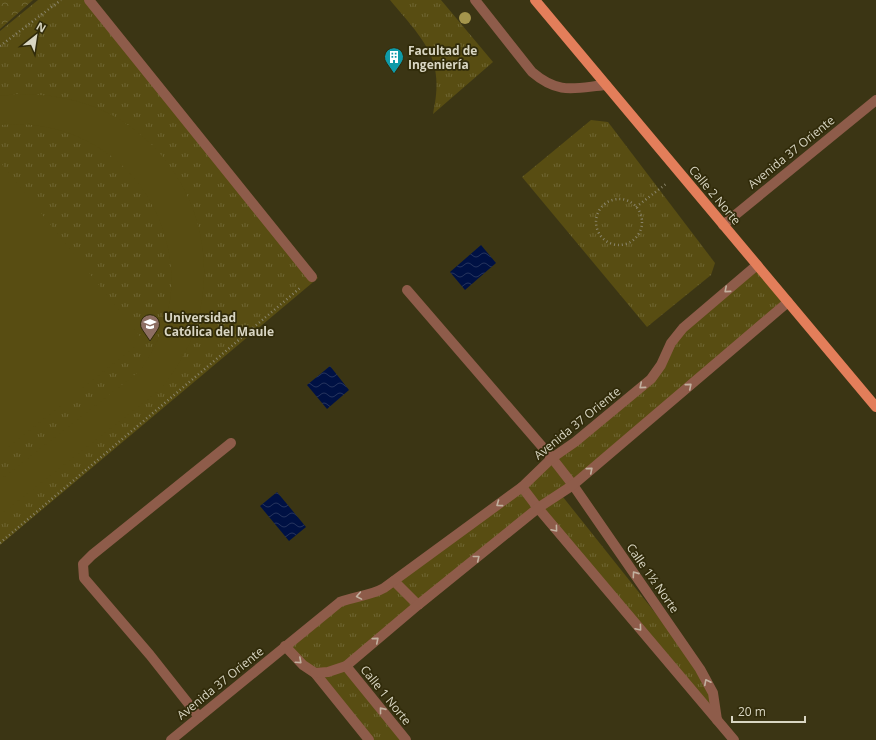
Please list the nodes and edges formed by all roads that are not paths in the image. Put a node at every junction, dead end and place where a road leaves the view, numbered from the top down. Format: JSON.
{"nodes":[{"id":1,"x":89,"y":0,"type":"edge"},
{"id":2,"x":475,"y":0,"type":"edge"},
{"id":3,"x":535,"y":0,"type":"edge"},
{"id":4,"x":606,"y":85,"type":"junction"},
{"id":5,"x":876,"y":100,"type":"edge"},
{"id":6,"x":723,"y":225,"type":"junction"},
{"id":7,"x":757,"y":265,"type":"junction"},
{"id":8,"x":312,"y":277,"type":"road end"},
{"id":9,"x":407,"y":290,"type":"dead end"},
{"id":10,"x":788,"y":302,"type":"junction"},
{"id":11,"x":876,"y":407,"type":"edge"},
{"id":12,"x":230,"y":443,"type":"dead end"},
{"id":13,"x":552,"y":458,"type":"junction"},
{"id":14,"x":573,"y":485,"type":"junction"},
{"id":15,"x":522,"y":487,"type":"junction"},
{"id":16,"x":538,"y":508,"type":"junction"},
{"id":17,"x":394,"y":582,"type":"junction"},
{"id":18,"x":418,"y":605,"type":"junction"},
{"id":19,"x":285,"y":646,"type":"junction"},
{"id":20,"x":346,"y":666,"type":"junction"},
{"id":21,"x":315,"y":673,"type":"junction"},
{"id":22,"x":199,"y":717,"type":"junction"},
{"id":23,"x":717,"y":720,"type":"junction"},
{"id":24,"x":171,"y":740,"type":"edge"},
{"id":25,"x":369,"y":740,"type":"edge"},
{"id":26,"x":406,"y":740,"type":"edge"},
{"id":27,"x":734,"y":740,"type":"edge"}],
"edges":[{"from":1,"to":8,"type":"street"},
{"from":2,"to":4,"type":"street"},
{"from":3,"to":4,"type":"main road","name":"Calle 2 Norte"},
{"from":4,"to":6,"type":"main road","name":"Calle 2 Norte"},
{"from":5,"to":6,"type":"street","name":"Avenida 37 Oriente"},
{"from":6,"to":7,"type":"main road","name":"Calle 2 Norte"},
{"from":7,"to":10,"type":"main road","name":"Calle 2 Norte"},
{"from":7,"to":13,"type":"street","name":"Avenida 37 Oriente","one_way":true},
{"from":9,"to":13,"type":"street","name":"Calle 1½ Norte"},
{"from":10,"to":11,"type":"main road","name":"Calle 2 Norte"},
{"from":14,"to":10,"type":"street","one_way":true},
{"from":12,"to":22,"type":"street"},
{"from":13,"to":14,"type":"street","name":"Calle 1½ Norte"},
{"from":13,"to":15,"type":"street","name":"Avenida 37 Oriente"},
{"from":14,"to":16,"type":"street"},
{"from":23,"to":14,"type":"street","name":"Calle 1½ Norte","one_way":true},
{"from":15,"to":16,"type":"street"},
{"from":15,"to":17,"type":"street","name":"Avenida 37 Oriente","one_way":true},
{"from":18,"to":16,"type":"street","one_way":true},
{"from":16,"to":23,"type":"street","one_way":true},
{"from":17,"to":18,"type":"street"},
{"from":17,"to":19,"type":"street","name":"Avenida 37 Oriente","one_way":true},
{"from":20,"to":18,"type":"street","one_way":true},
{"from":19,"to":21,"type":"street","one_way":true},
{"from":19,"to":22,"type":"street","name":"Avenida 37 Oriente"},
{"from":20,"to":21,"type":"street"},
{"from":26,"to":20,"type":"street","name":"Calle 1 Norte","one_way":true},
{"from":21,"to":25,"type":"street"},
{"from":22,"to":24,"type":"street","name":"Avenida 37 Oriente"},
{"from":23,"to":27,"type":"street"}]}
